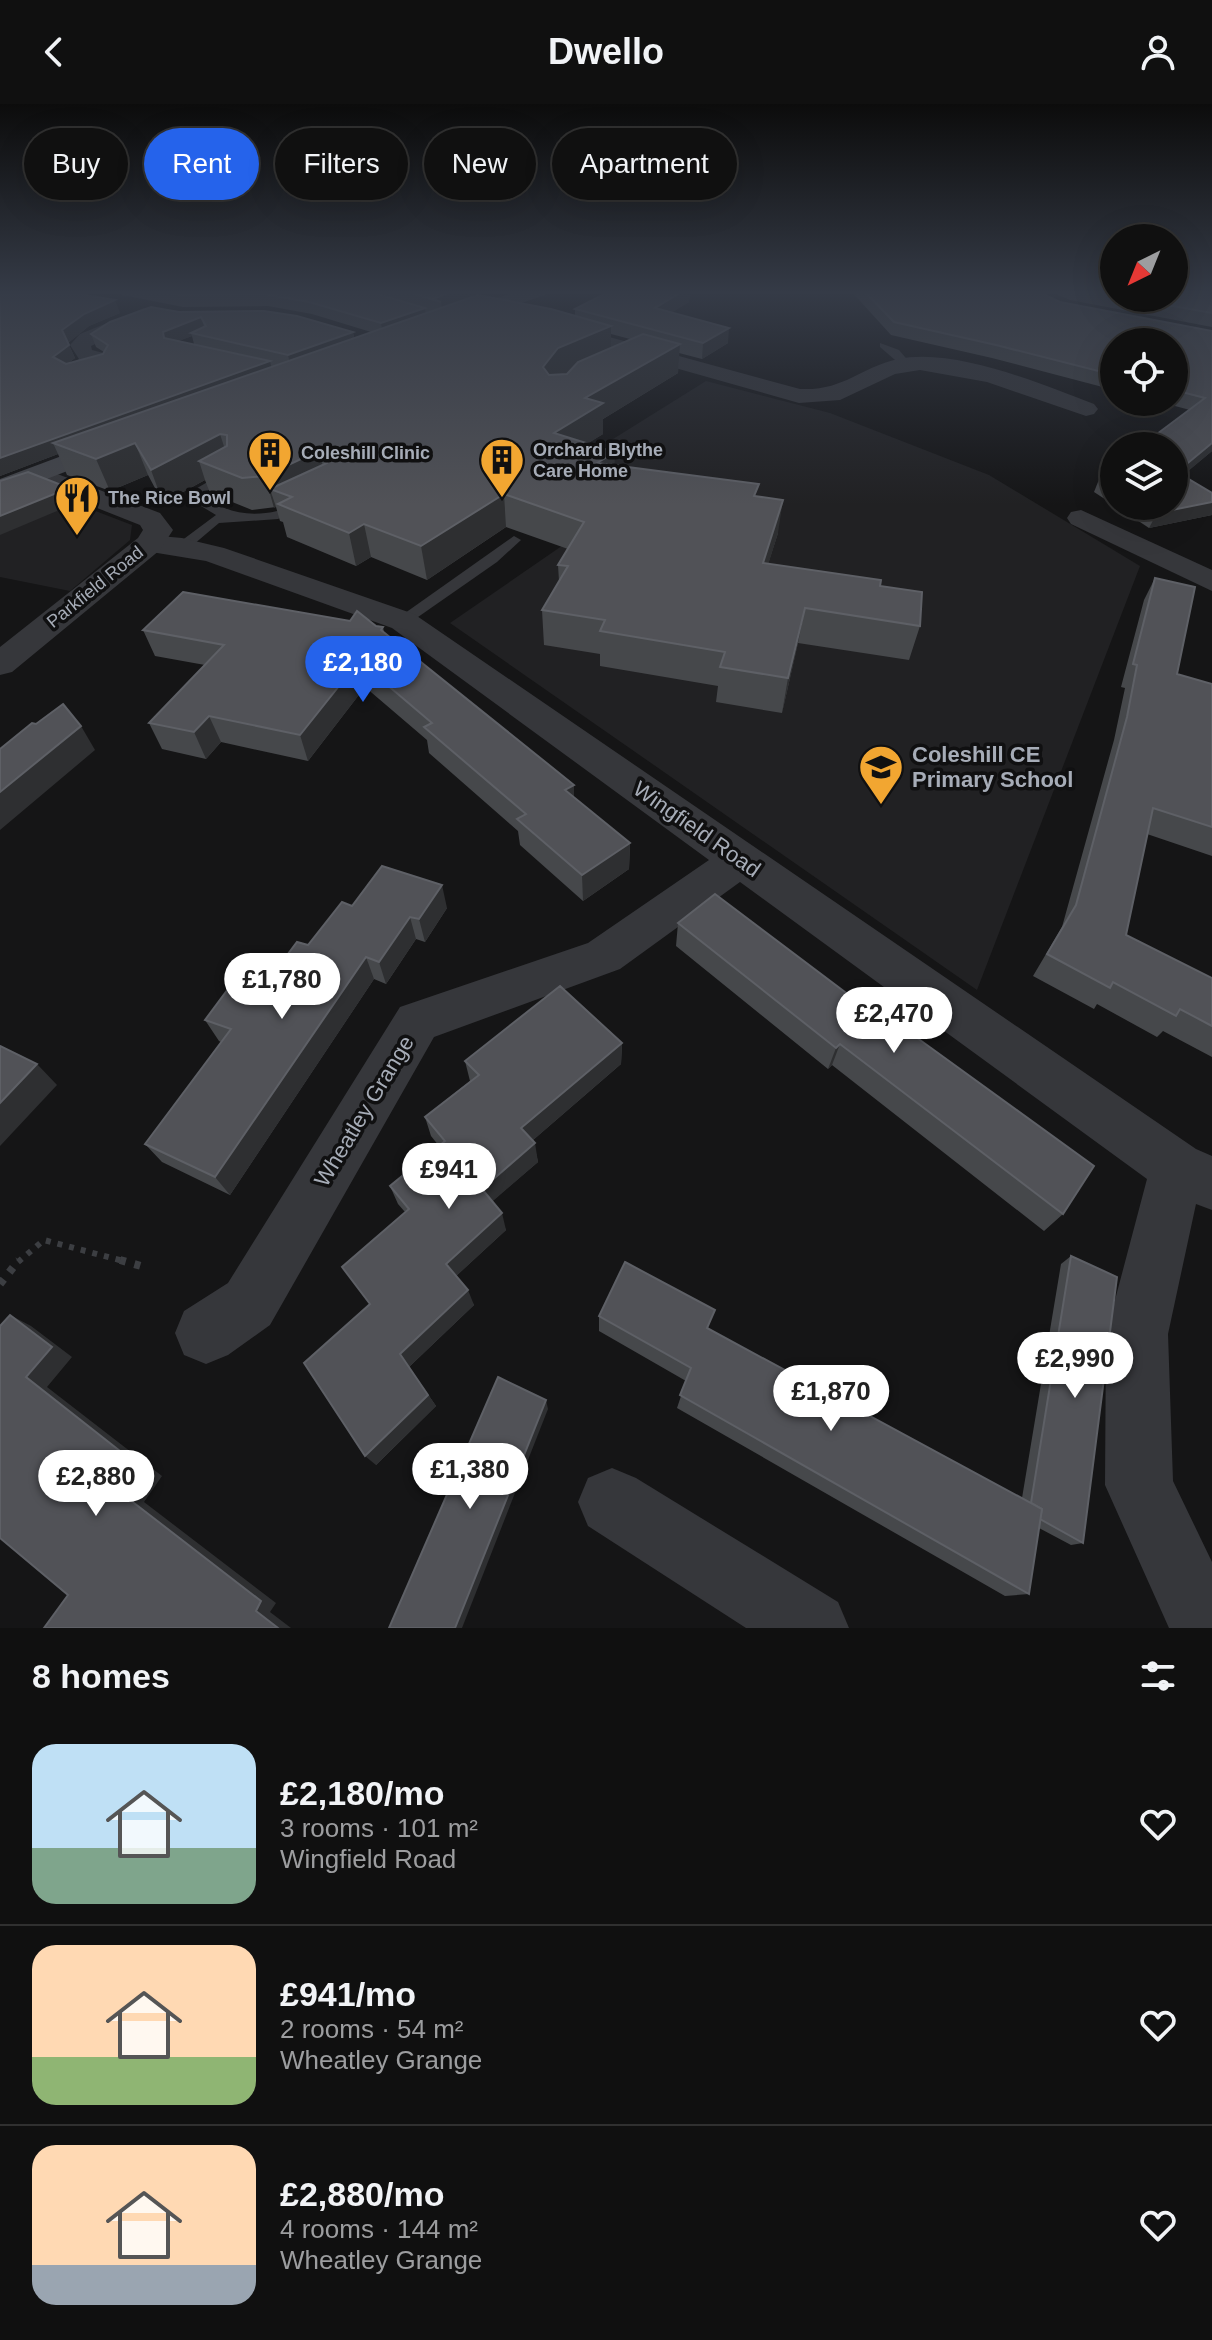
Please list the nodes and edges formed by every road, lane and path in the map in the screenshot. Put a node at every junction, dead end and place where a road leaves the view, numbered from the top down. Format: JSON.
{"nodes":[{"id":1,"x":91,"y":362,"type":"edge"},
{"id":2,"x":617,"y":362,"type":"edge"},
{"id":3,"x":676,"y":362,"type":"edge"},
{"id":4,"x":906,"y":364,"type":"joint"},
{"id":5,"x":611,"y":365,"type":"edge"},
{"id":6,"x":73,"y":369,"type":"edge"},
{"id":7,"x":1086,"y":409,"type":"dead end"},
{"id":8,"x":144,"y":434,"type":"edge"},
{"id":9,"x":232,"y":472,"type":"edge"},
{"id":10,"x":39,"y":475,"type":"junction"},
{"id":11,"x":0,"y":489,"type":"edge"},
{"id":12,"x":314,"y":499,"type":"edge"},
{"id":13,"x":226,"y":516,"type":"junction"},
{"id":14,"x":1081,"y":518,"type":"dead end"},
{"id":15,"x":514,"y":540,"type":"dead end"},
{"id":16,"x":166,"y":545,"type":"junction"},
{"id":17,"x":1212,"y":582,"type":"edge"},
{"id":18,"x":403,"y":621,"type":"junction"},
{"id":19,"x":0,"y":664,"type":"edge"},
{"id":20,"x":740,"y":860,"type":"junction"},
{"id":21,"x":1194,"y":1175,"type":"edge"},
{"id":22,"x":148,"y":1268,"type":"dead end"},
{"id":23,"x":0,"y":1284,"type":"edge"},
{"id":24,"x":206,"y":1333,"type":"dead end"},
{"id":25,"x":612,"y":1502,"type":"dead end"},
{"id":26,"x":812,"y":1628,"type":"edge"},
{"id":27,"x":1206,"y":1628,"type":"edge"}],
"edges":[{"from":1,"to":6,"type":"street"},
{"from":2,"to":5,"type":"street"},
{"from":3,"to":4,"type":"street"},
{"from":4,"to":7,"type":"street"},
{"from":8,"to":10,"type":"main road"},
{"from":9,"to":13,"type":"lane"},
{"from":10,"to":11,"type":"main road"},
{"from":10,"to":16,"type":"street","name":"Parkfield Road"},
{"from":12,"to":13,"type":"lane"},
{"from":13,"to":16,"type":"lane"},
{"from":14,"to":17,"type":"street"},
{"from":15,"to":18,"type":"lane"},
{"from":16,"to":18,"type":"street","name":"Wingfield Road"},
{"from":16,"to":19,"type":"street","name":"Parkfield Road"},
{"from":18,"to":20,"type":"street","name":"Wingfield Road"},
{"from":20,"to":21,"type":"street","name":"Wingfield Road"},
{"from":20,"to":24,"type":"street","name":"Wheatley Grange"},
{"from":21,"to":27,"type":"street"},
{"from":22,"to":23,"type":"path"},
{"from":25,"to":26,"type":"street"}]}
